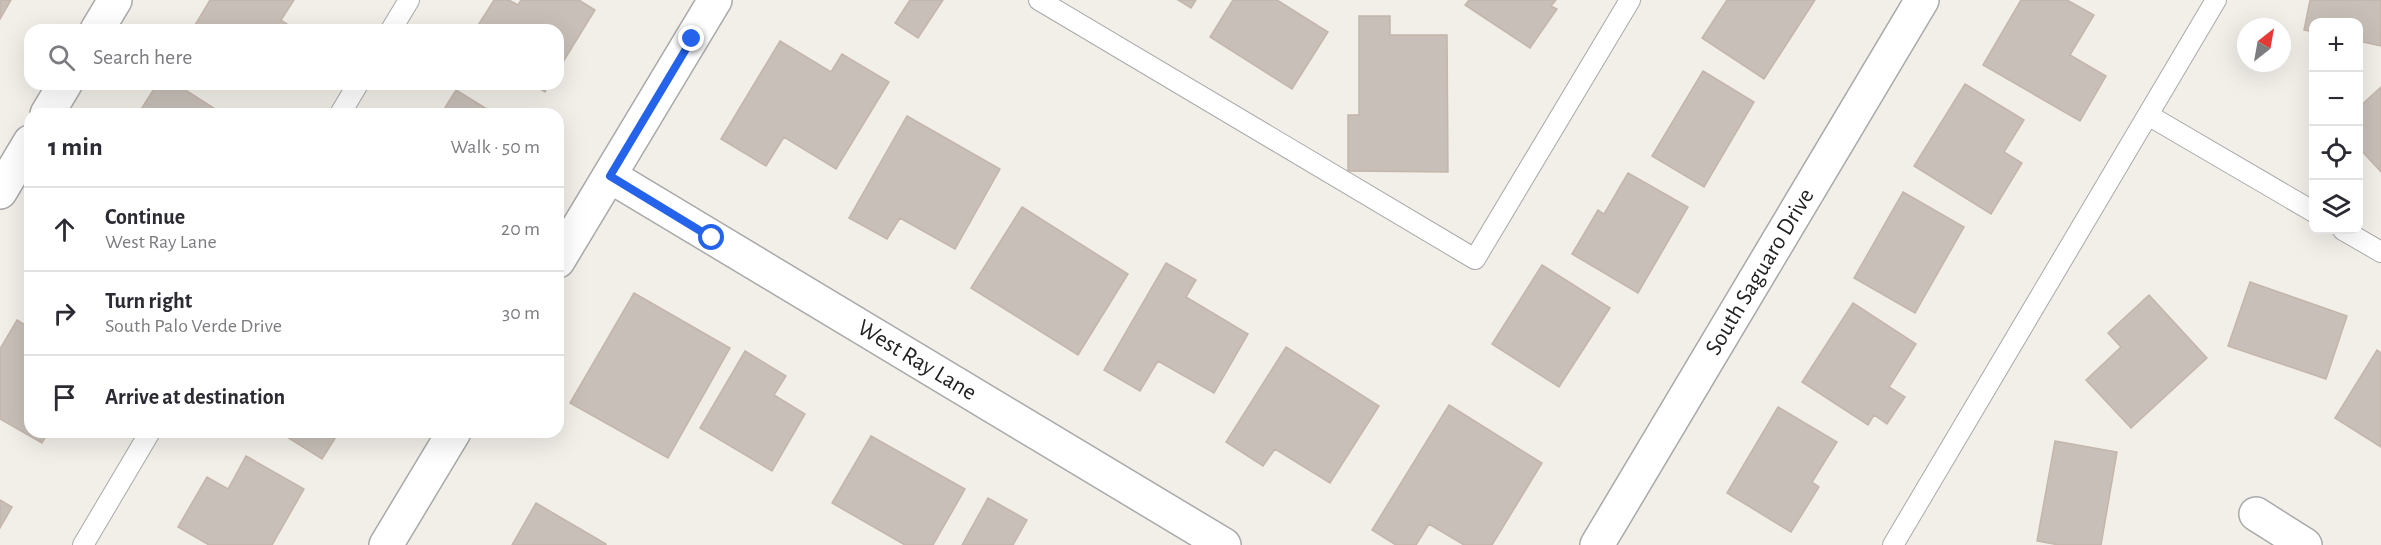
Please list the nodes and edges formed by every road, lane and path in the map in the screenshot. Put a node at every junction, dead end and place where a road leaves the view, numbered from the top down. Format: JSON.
{"nodes":[{"id":1,"x":115,"y":0,"type":"edge"},
{"id":2,"x":409,"y":0,"type":"edge"},
{"id":3,"x":715,"y":0,"type":"edge"},
{"id":4,"x":1039,"y":0,"type":"edge"},
{"id":5,"x":1630,"y":0,"type":"edge"},
{"id":6,"x":1922,"y":0,"type":"edge"},
{"id":7,"x":2216,"y":0,"type":"edge"},
{"id":8,"x":101,"y":24,"type":"edge"},
{"id":9,"x":395,"y":24,"type":"edge"},
{"id":10,"x":61,"y":90,"type":"edge"},
{"id":11,"x":354,"y":90,"type":"edge"},
{"id":12,"x":51,"y":108,"type":"edge"},
{"id":13,"x":344,"y":108,"type":"edge"},
{"id":14,"x":2148,"y":114,"type":"junction"},
{"id":15,"x":24,"y":152,"type":"edge"},
{"id":16,"x":610,"y":176,"type":"junction"},
{"id":17,"x":0,"y":192,"type":"edge"},
{"id":18,"x":2309,"y":210,"type":"edge"},
{"id":19,"x":2350,"y":234,"type":"edge"},
{"id":20,"x":564,"y":251,"type":"edge"},
{"id":21,"x":2381,"y":252,"type":"edge"},
{"id":22,"x":146,"y":438,"type":"edge"},
{"id":23,"x":450,"y":438,"type":"edge"},
{"id":24,"x":2256,"y":514,"type":"dead end"},
{"id":25,"x":83,"y":545,"type":"edge"},
{"id":26,"x":386,"y":545,"type":"edge"},
{"id":27,"x":1224,"y":545,"type":"edge"},
{"id":28,"x":1597,"y":545,"type":"edge"},
{"id":29,"x":1893,"y":545,"type":"edge"},
{"id":30,"x":2305,"y":545,"type":"edge"}],
"edges":[{"from":1,"to":8,"type":"street"},
{"from":2,"to":9,"type":"lane"},
{"from":3,"to":16,"type":"street"},
{"from":4,"to":5,"type":"lane"},
{"from":6,"to":28,"type":"street","name":"South Saguaro Drive"},
{"from":7,"to":14,"type":"lane"},
{"from":10,"to":12,"type":"street"},
{"from":11,"to":13,"type":"lane"},
{"from":14,"to":18,"type":"lane"},
{"from":14,"to":29,"type":"lane"},
{"from":15,"to":17,"type":"street"},
{"from":16,"to":20,"type":"street"},
{"from":16,"to":27,"type":"street","name":"West Ray Lane"},
{"from":19,"to":21,"type":"lane"},
{"from":22,"to":25,"type":"lane"},
{"from":23,"to":26,"type":"street"},
{"from":24,"to":30,"type":"street"}]}
